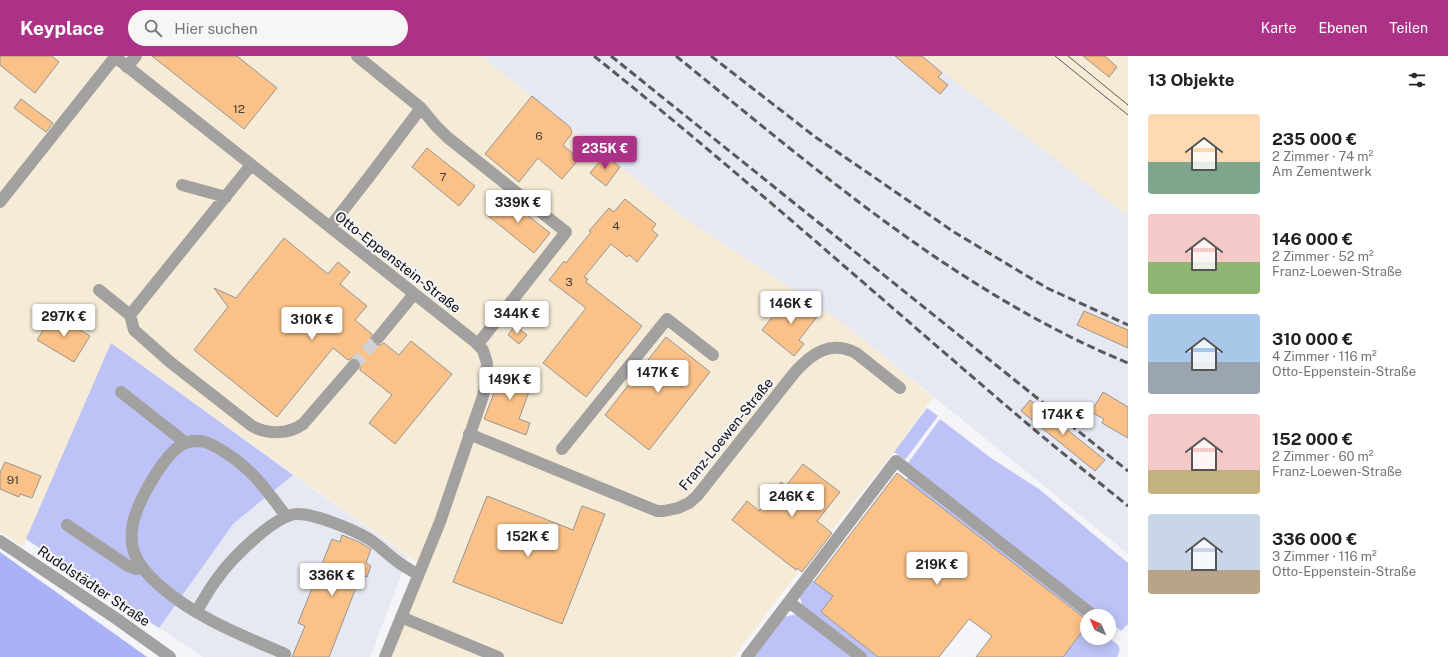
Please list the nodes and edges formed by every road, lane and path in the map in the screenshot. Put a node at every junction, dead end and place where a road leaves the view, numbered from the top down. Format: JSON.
{"nodes":[{"id":1,"x":114,"y":56,"type":"edge"},
{"id":2,"x":136,"y":56,"type":"edge"},
{"id":3,"x":357,"y":56,"type":"edge"},
{"id":4,"x":127,"y":67,"type":"junction"},
{"id":5,"x":421,"y":108,"type":"junction"},
{"id":6,"x":251,"y":165,"type":"junction"},
{"id":7,"x":182,"y":185,"type":"dead end"},
{"id":8,"x":226,"y":197,"type":"junction"},
{"id":9,"x":0,"y":202,"type":"edge"},
{"id":10,"x":330,"y":227,"type":"junction"},
{"id":11,"x":99,"y":290,"type":"dead end"},
{"id":12,"x":414,"y":294,"type":"junction"},
{"id":13,"x":130,"y":315,"type":"junction"},
{"id":14,"x":378,"y":338,"type":"tunnel mouth"},
{"id":15,"x":478,"y":344,"type":"junction"},
{"id":16,"x":713,"y":355,"type":"dead end"},
{"id":17,"x":354,"y":365,"type":"tunnel mouth"},
{"id":18,"x":900,"y":388,"type":"dead end"},
{"id":19,"x":121,"y":392,"type":"dead end"},
{"id":20,"x":469,"y":434,"type":"junction"},
{"id":21,"x":186,"y":443,"type":"junction"},
{"id":22,"x":562,"y":449,"type":"dead end"},
{"id":23,"x":286,"y":516,"type":"junction"},
{"id":24,"x":67,"y":525,"type":"dead end"},
{"id":25,"x":0,"y":541,"type":"edge"},
{"id":26,"x":142,"y":567,"type":"junction"},
{"id":27,"x":418,"y":575,"type":"junction"},
{"id":28,"x":789,"y":602,"type":"junction"},
{"id":29,"x":1085,"y":609,"type":"edge"},
{"id":30,"x":196,"y":612,"type":"junction"},
{"id":31,"x":401,"y":617,"type":"junction"},
{"id":32,"x":285,"y":654,"type":"dead end"},
{"id":33,"x":170,"y":657,"type":"edge"},
{"id":34,"x":385,"y":657,"type":"edge"},
{"id":35,"x":498,"y":657,"type":"edge"},
{"id":36,"x":747,"y":657,"type":"edge"},
{"id":37,"x":861,"y":657,"type":"edge"}],
"edges":[{"from":1,"to":4,"type":"street","name":"Otto-Eppenstein-Straße"},
{"from":1,"to":9,"type":"street"},
{"from":2,"to":4,"type":"street"},
{"from":3,"to":5,"type":"street"},
{"from":4,"to":6,"type":"street","name":"Otto-Eppenstein-Straße"},
{"from":5,"to":10,"type":"street"},
{"from":5,"to":15,"type":"street"},
{"from":6,"to":8,"type":"street"},
{"from":6,"to":10,"type":"street","name":"Otto-Eppenstein-Straße"},
{"from":7,"to":8,"type":"street"},
{"from":8,"to":13,"type":"street"},
{"from":10,"to":12,"type":"street","name":"Otto-Eppenstein-Straße"},
{"from":11,"to":13,"type":"street"},
{"from":12,"to":14,"type":"street"},
{"from":12,"to":15,"type":"street","name":"Otto-Eppenstein-Straße"},
{"from":13,"to":17,"type":"street"},
{"from":15,"to":20,"type":"street","name":"Otto-Eppenstein-Straße"},
{"from":16,"to":22,"type":"street"},
{"from":18,"to":20,"type":"street","name":"Franz-Loewen-Straße"},
{"from":19,"to":21,"type":"street"},
{"from":20,"to":27,"type":"street","name":"Otto-Eppenstein-Straße"},
{"from":21,"to":23,"type":"street"},
{"from":21,"to":26,"type":"street"},
{"from":23,"to":27,"type":"street"},
{"from":23,"to":30,"type":"street"},
{"from":24,"to":26,"type":"street"},
{"from":25,"to":33,"type":"street","name":"Rudolstädter Straße"},
{"from":26,"to":30,"type":"street"},
{"from":27,"to":31,"type":"street","name":"Otto-Eppenstein-Straße"},
{"from":28,"to":29,"type":"street"},
{"from":28,"to":36,"type":"street"},
{"from":28,"to":37,"type":"street"},
{"from":30,"to":32,"type":"street"},
{"from":31,"to":34,"type":"street","name":"Otto-Eppenstein-Straße"},
{"from":31,"to":35,"type":"street"}]}
